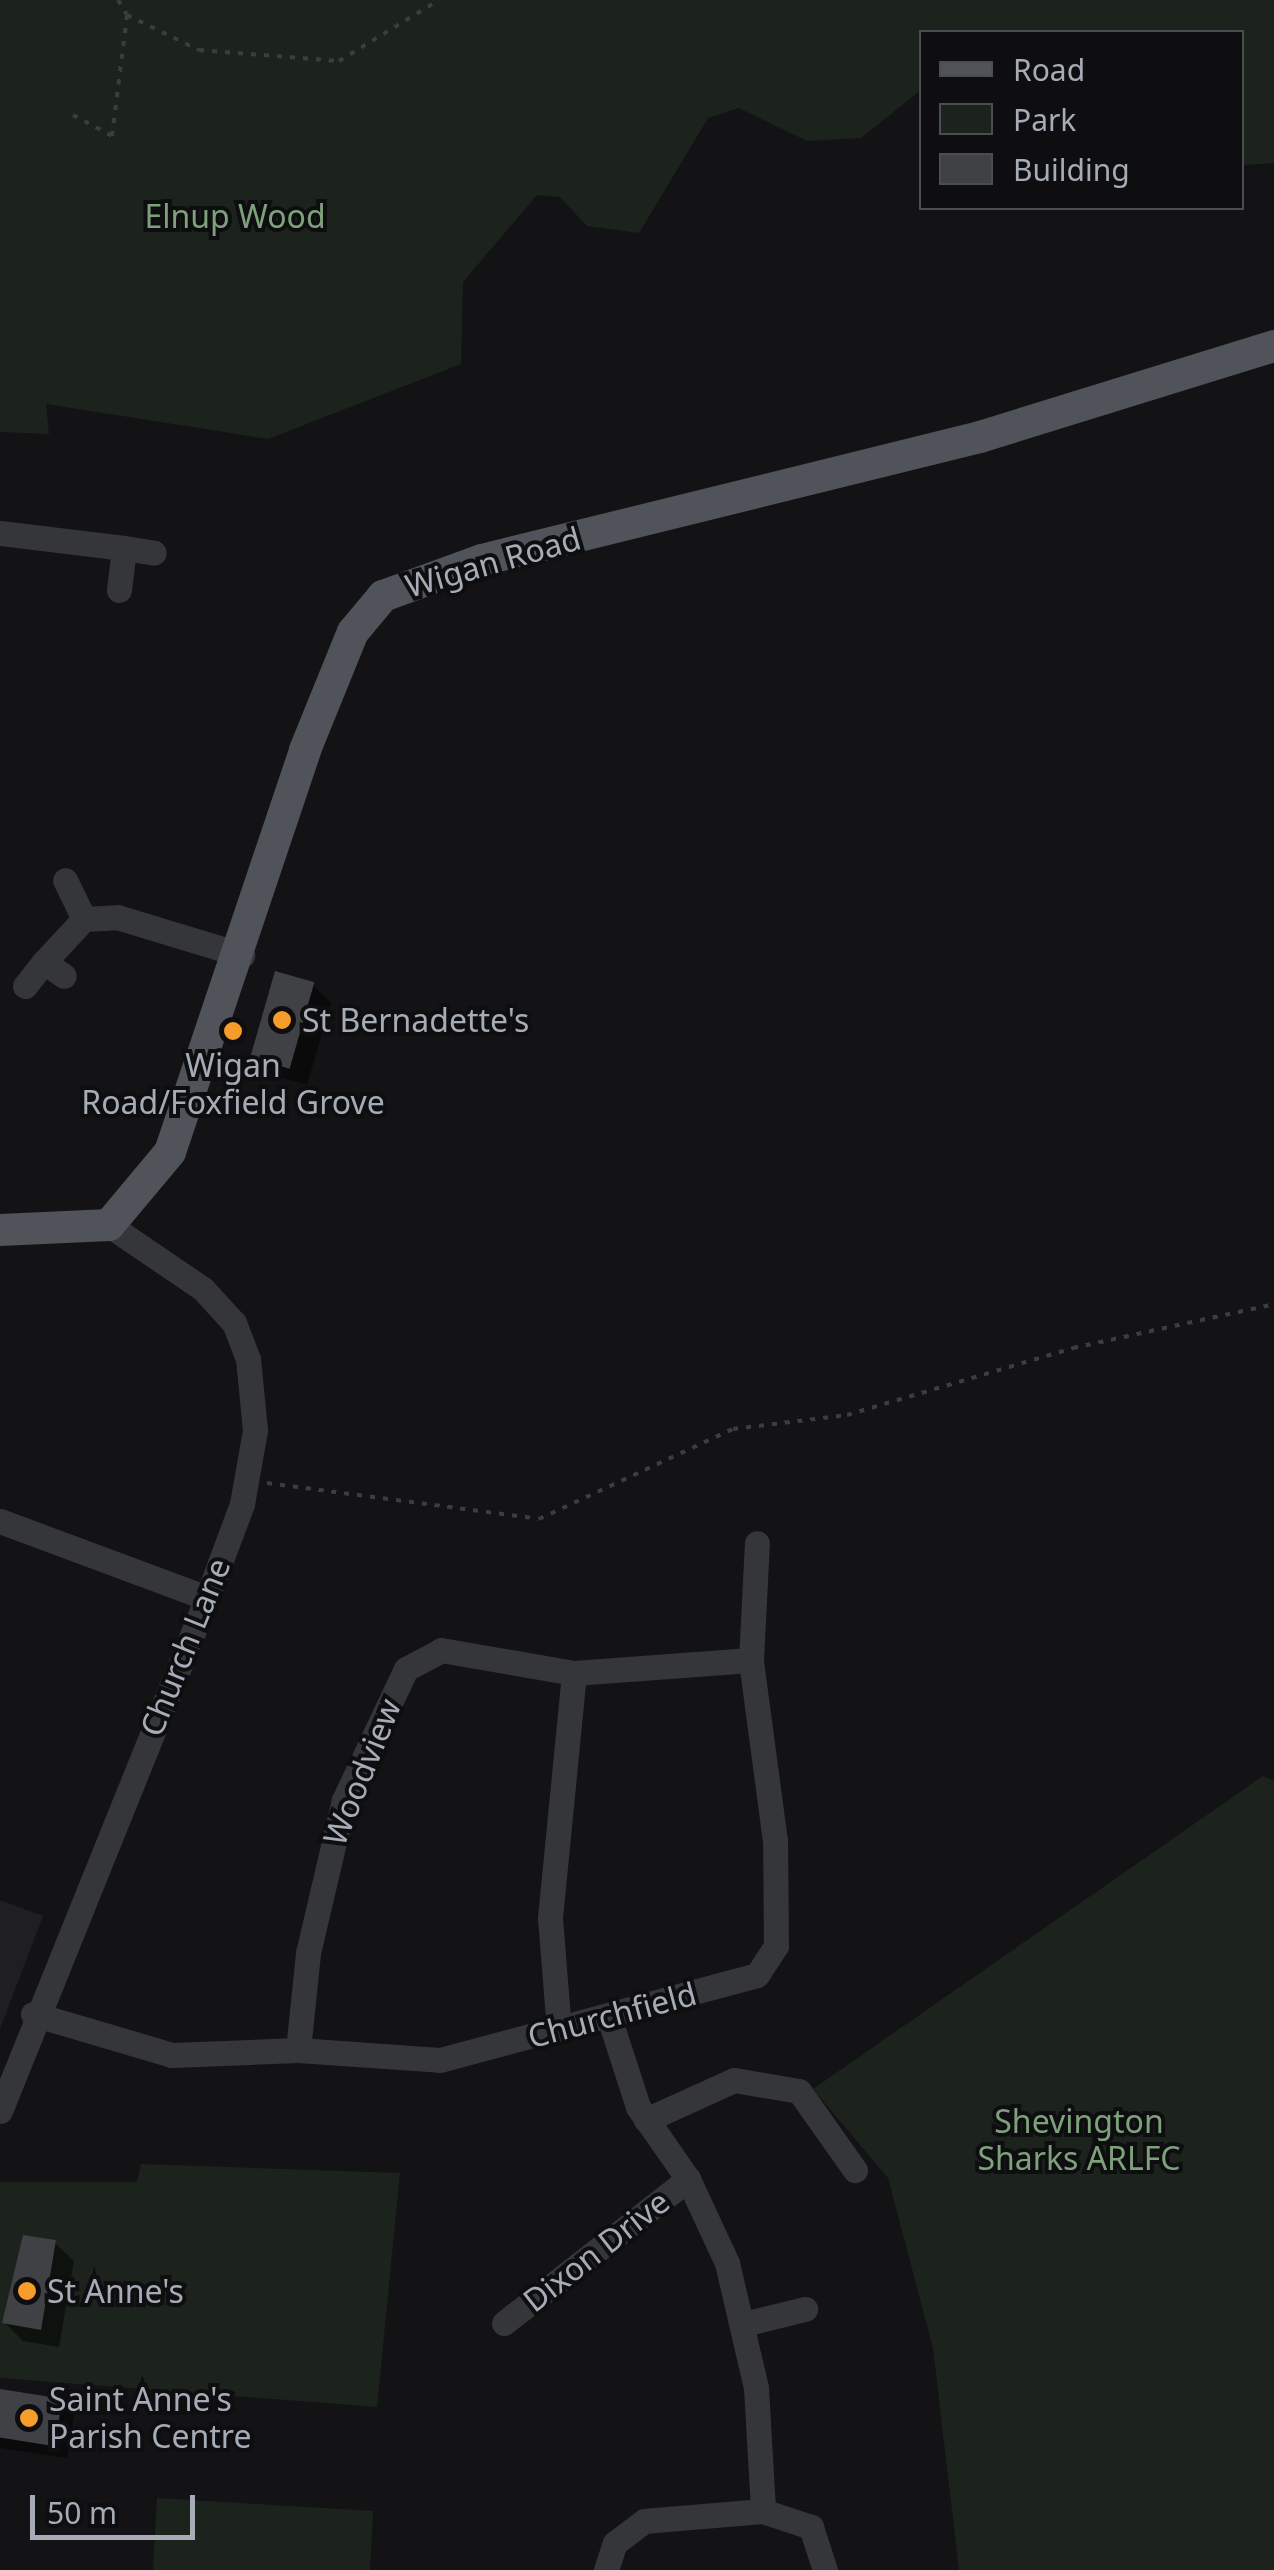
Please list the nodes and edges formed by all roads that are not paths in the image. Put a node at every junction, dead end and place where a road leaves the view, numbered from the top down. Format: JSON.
{"nodes":[{"id":1,"x":1274,"y":346,"type":"edge"},
{"id":2,"x":0,"y":533,"type":"edge"},
{"id":3,"x":124,"y":548,"type":"junction"},
{"id":4,"x":154,"y":553,"type":"dead end"},
{"id":5,"x":118,"y":590,"type":"dead end"},
{"id":6,"x":65,"y":880,"type":"dead end"},
{"id":7,"x":84,"y":920,"type":"junction"},
{"id":8,"x":242,"y":955,"type":"junction"},
{"id":9,"x":25,"y":986,"type":"dead end"},
{"id":10,"x":109,"y":1225,"type":"junction"},
{"id":11,"x":0,"y":1230,"type":"edge"},
{"id":12,"x":3,"y":1531,"type":"edge"},
{"id":13,"x":757,"y":1543,"type":"dead end"},
{"id":14,"x":207,"y":1598,"type":"junction"},
{"id":15,"x":751,"y":1660,"type":"junction"},
{"id":16,"x":574,"y":1673,"type":"junction"},
{"id":17,"x":33,"y":2014,"type":"junction"},
{"id":18,"x":609,"y":2016,"type":"junction"},
{"id":19,"x":559,"y":2029,"type":"junction"},
{"id":20,"x":298,"y":2050,"type":"junction"},
{"id":21,"x":0,"y":2111,"type":"edge"},
{"id":22,"x":646,"y":2120,"type":"junction"},
{"id":23,"x":855,"y":2170,"type":"dead end"},
{"id":24,"x":688,"y":2179,"type":"junction"},
{"id":25,"x":805,"y":2310,"type":"dead end"},
{"id":26,"x":505,"y":2324,"type":"dead end"},
{"id":27,"x":743,"y":2324,"type":"junction"},
{"id":28,"x":763,"y":2510,"type":"junction"},
{"id":29,"x":606,"y":2570,"type":"edge"},
{"id":30,"x":825,"y":2570,"type":"edge"}],
"edges":[{"from":1,"to":8,"type":"main road","name":"Wigan Road"},
{"from":2,"to":3,"type":"street"},
{"from":3,"to":4,"type":"street"},
{"from":3,"to":5,"type":"street"},
{"from":6,"to":7,"type":"street"},
{"from":7,"to":8,"type":"street"},
{"from":7,"to":9,"type":"street"},
{"from":8,"to":10,"type":"main road","name":"Wigan Road"},
{"from":10,"to":11,"type":"main road"},
{"from":10,"to":14,"type":"street","name":"Church Lane"},
{"from":12,"to":14,"type":"street"},
{"from":13,"to":15,"type":"street","name":"Churchfield"},
{"from":14,"to":17,"type":"street","name":"Church Lane"},
{"from":15,"to":16,"type":"street","name":"Woodview"},
{"from":15,"to":18,"type":"street","name":"Churchfield"},
{"from":16,"to":19,"type":"street"},
{"from":16,"to":20,"type":"street","name":"Woodview"},
{"from":17,"to":20,"type":"street","name":"Churchfield"},
{"from":17,"to":21,"type":"street","name":"Church Lane"},
{"from":18,"to":19,"type":"street","name":"Churchfield"},
{"from":18,"to":22,"type":"street"},
{"from":19,"to":20,"type":"street","name":"Churchfield"},
{"from":22,"to":23,"type":"street"},
{"from":22,"to":24,"type":"street"},
{"from":24,"to":26,"type":"street","name":"Dixon Drive"},
{"from":24,"to":27,"type":"street"},
{"from":25,"to":27,"type":"street"},
{"from":27,"to":28,"type":"street"},
{"from":28,"to":29,"type":"street"},
{"from":28,"to":30,"type":"street"}]}
